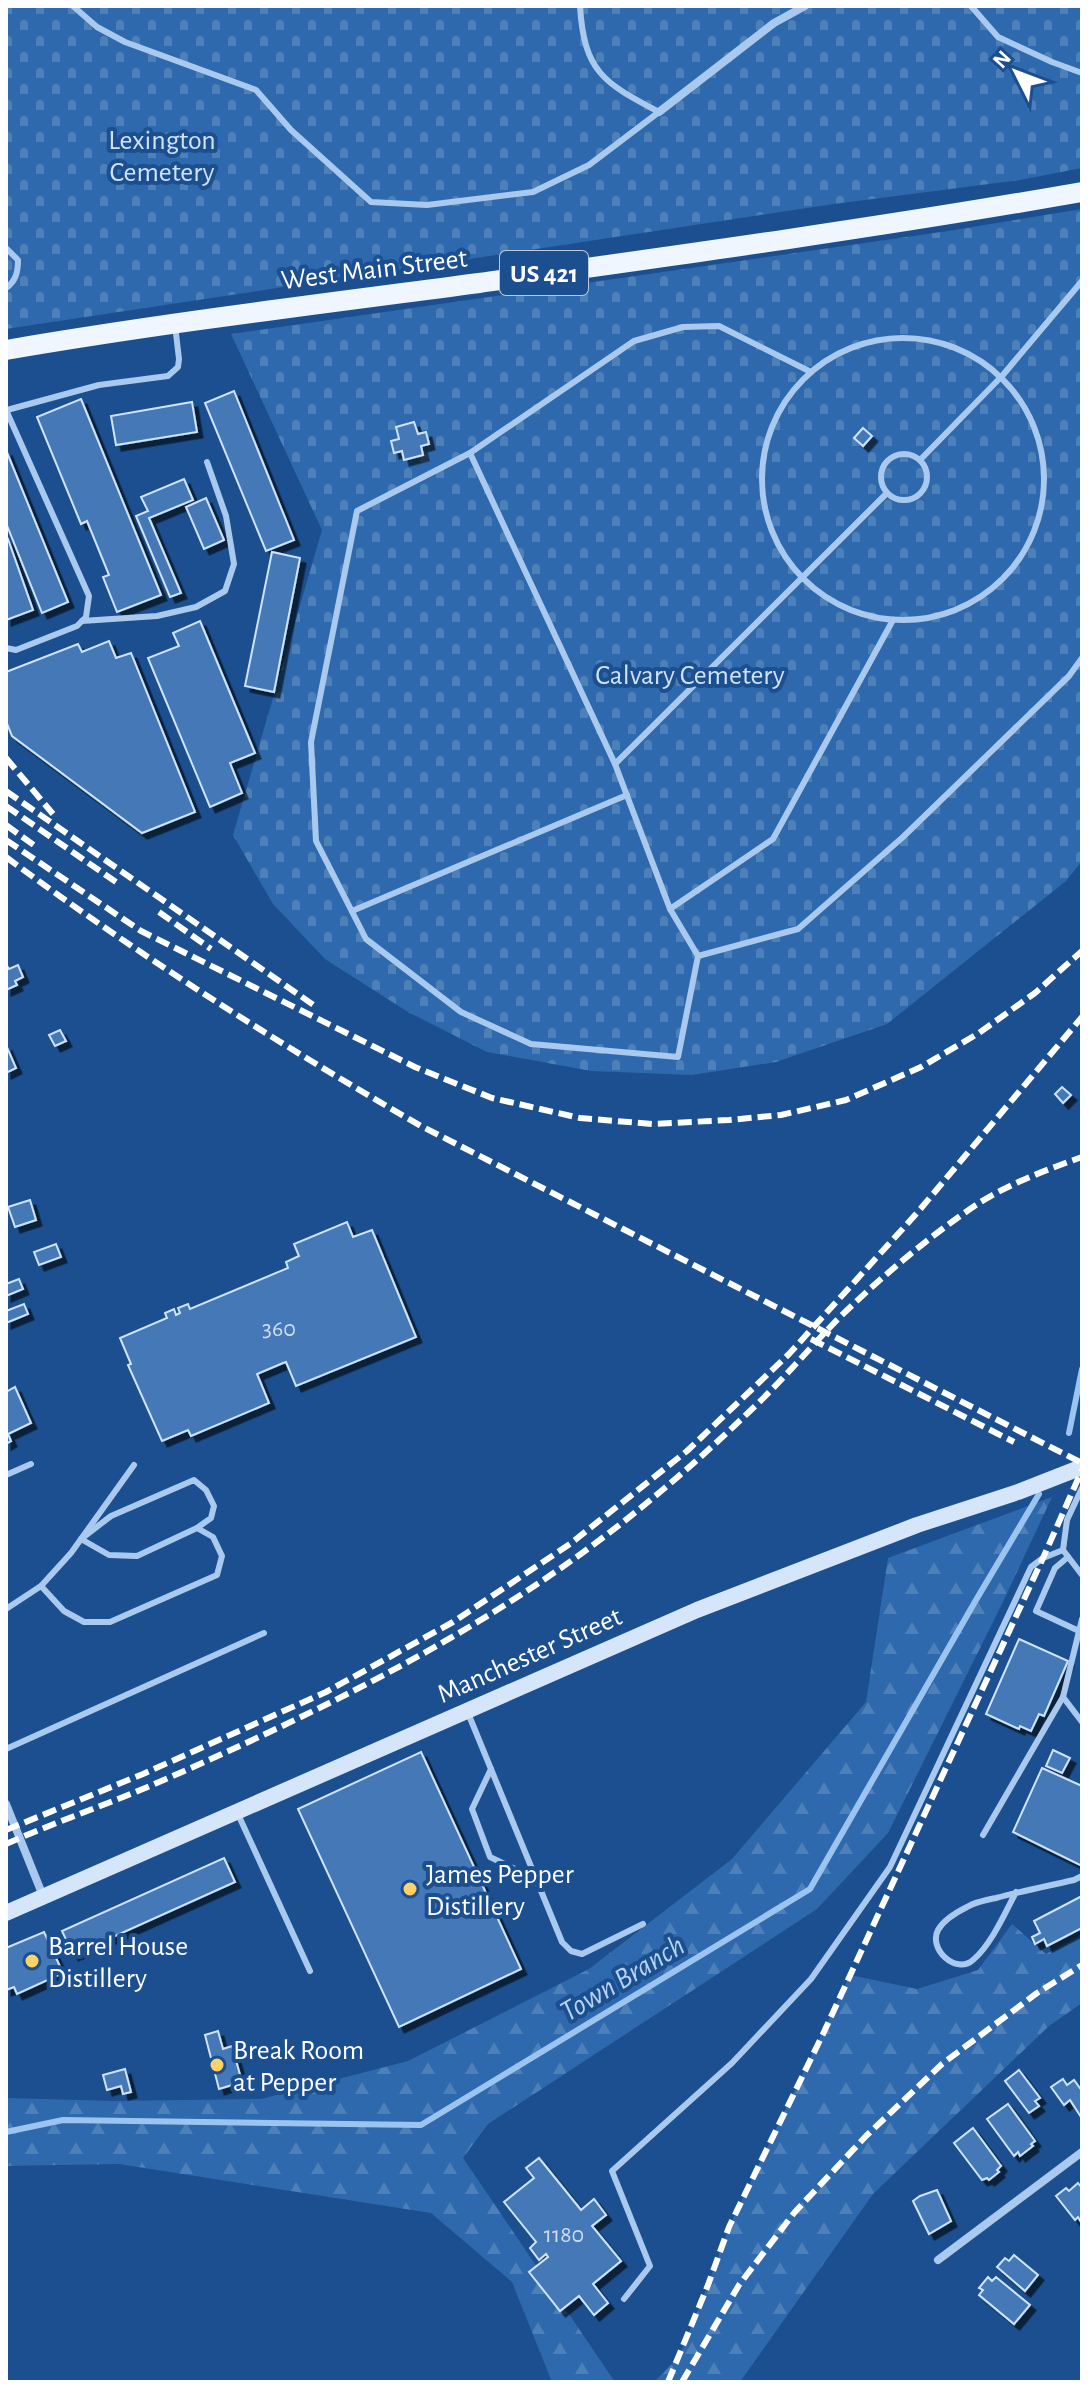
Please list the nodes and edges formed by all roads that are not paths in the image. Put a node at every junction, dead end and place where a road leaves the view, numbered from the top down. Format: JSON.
{"nodes":[{"id":1,"x":73,"y":6,"type":"edge"},
{"id":2,"x":580,"y":6,"type":"edge"},
{"id":3,"x":805,"y":6,"type":"edge"},
{"id":4,"x":971,"y":6,"type":"edge"},
{"id":5,"x":1082,"y":73,"type":"edge"},
{"id":6,"x":659,"y":112,"type":"junction"},
{"id":7,"x":1082,"y":192,"type":"edge"},
{"id":8,"x":6,"y":248,"type":"edge"},
{"id":9,"x":1082,"y":281,"type":"edge"},
{"id":10,"x":6,"y":288,"type":"edge"},
{"id":11,"x":175,"y":323,"type":"junction"},
{"id":12,"x":6,"y":350,"type":"edge"},
{"id":13,"x":811,"y":372,"type":"junction"},
{"id":14,"x":1002,"y":376,"type":"junction"},
{"id":15,"x":6,"y":410,"type":"edge"},
{"id":16,"x":470,"y":453,"type":"junction"},
{"id":17,"x":920,"y":460,"type":"junction"},
{"id":18,"x":207,"y":462,"type":"dead end"},
{"id":19,"x":887,"y":493,"type":"junction"},
{"id":20,"x":802,"y":579,"type":"junction"},
{"id":21,"x":893,"y":620,"type":"junction"},
{"id":22,"x":82,"y":621,"type":"junction"},
{"id":23,"x":6,"y":648,"type":"edge"},
{"id":24,"x":1082,"y":658,"type":"edge"},
{"id":25,"x":615,"y":764,"type":"junction"},
{"id":26,"x":627,"y":795,"type":"junction"},
{"id":27,"x":670,"y":909,"type":"junction"},
{"id":28,"x":352,"y":911,"type":"junction"},
{"id":29,"x":698,"y":956,"type":"junction"},
{"id":30,"x":31,"y":1464,"type":"dead end"},
{"id":31,"x":134,"y":1465,"type":"dead end"},
{"id":32,"x":1082,"y":1467,"type":"edge"},
{"id":33,"x":6,"y":1475,"type":"edge"},
{"id":34,"x":1082,"y":1488,"type":"edge"},
{"id":35,"x":197,"y":1528,"type":"junction"},
{"id":36,"x":81,"y":1539,"type":"junction"},
{"id":37,"x":1063,"y":1550,"type":"junction"},
{"id":38,"x":1068,"y":1557,"type":"junction"},
{"id":39,"x":1082,"y":1575,"type":"edge"},
{"id":40,"x":41,"y":1586,"type":"junction"},
{"id":41,"x":6,"y":1609,"type":"edge"},
{"id":42,"x":1082,"y":1619,"type":"edge"},
{"id":43,"x":1079,"y":1631,"type":"junction"},
{"id":44,"x":264,"y":1633,"type":"dead end"},
{"id":45,"x":1063,"y":1697,"type":"junction"},
{"id":46,"x":467,"y":1710,"type":"junction"},
{"id":47,"x":1082,"y":1722,"type":"edge"},
{"id":48,"x":6,"y":1749,"type":"edge"},
{"id":49,"x":491,"y":1769,"type":"junction"},
{"id":50,"x":6,"y":1804,"type":"edge"},
{"id":51,"x":237,"y":1812,"type":"junction"},
{"id":52,"x":983,"y":1835,"type":"dead end"},
{"id":53,"x":1082,"y":1876,"type":"edge"},
{"id":54,"x":536,"y":1879,"type":"junction"},
{"id":55,"x":1016,"y":1892,"type":"junction"},
{"id":56,"x":44,"y":1897,"type":"junction"},
{"id":57,"x":6,"y":1913,"type":"edge"},
{"id":58,"x":643,"y":1924,"type":"dead end"},
{"id":59,"x":310,"y":1971,"type":"dead end"},
{"id":60,"x":1082,"y":2152,"type":"edge"},
{"id":61,"x":938,"y":2260,"type":"dead end"},
{"id":62,"x":624,"y":2299,"type":"dead end"}],
"edges":[{"from":1,"to":6,"type":"lane"},
{"from":2,"to":6,"type":"lane"},
{"from":3,"to":6,"type":"street"},
{"from":4,"to":5,"type":"lane"},
{"from":7,"to":11,"type":"main road","name":"West Main Street","number":"US 421"},
{"from":8,"to":10,"type":"lane"},
{"from":9,"to":14,"type":"lane"},
{"from":11,"to":12,"type":"main road","name":"West Main Street","number":"US 421"},
{"from":11,"to":15,"type":"lane"},
{"from":13,"to":14,"type":"lane"},
{"from":13,"to":16,"type":"lane"},
{"from":13,"to":20,"type":"lane"},
{"from":14,"to":17,"type":"lane"},
{"from":14,"to":21,"type":"lane"},
{"from":15,"to":22,"type":"lane"},
{"from":16,"to":25,"type":"lane"},
{"from":16,"to":28,"type":"lane"},
{"from":17,"to":19,"type":"lane"},
{"from":17,"to":19,"type":"lane"},
{"from":18,"to":22,"type":"lane"},
{"from":19,"to":20,"type":"lane"},
{"from":20,"to":21,"type":"lane"},
{"from":20,"to":25,"type":"lane"},
{"from":21,"to":27,"type":"lane"},
{"from":22,"to":23,"type":"lane"},
{"from":24,"to":29,"type":"lane"},
{"from":25,"to":26,"type":"lane"},
{"from":26,"to":27,"type":"lane"},
{"from":26,"to":28,"type":"lane"},
{"from":27,"to":29,"type":"lane"},
{"from":28,"to":29,"type":"lane"},
{"from":30,"to":33,"type":"lane"},
{"from":31,"to":36,"type":"lane"},
{"from":32,"to":46,"type":"main road","name":"Manchester Street"},
{"from":34,"to":37,"type":"lane"},
{"from":35,"to":36,"type":"lane"},
{"from":35,"to":36,"type":"lane"},
{"from":35,"to":40,"type":"lane"},
{"from":36,"to":40,"type":"lane"},
{"from":37,"to":38,"type":"lane"},
{"from":37,"to":62,"type":"lane"},
{"from":38,"to":39,"type":"lane"},
{"from":38,"to":43,"type":"lane"},
{"from":40,"to":41,"type":"lane"},
{"from":42,"to":43,"type":"lane"},
{"from":43,"to":45,"type":"lane"},
{"from":44,"to":48,"type":"lane"},
{"from":45,"to":47,"type":"lane"},
{"from":45,"to":52,"type":"lane"},
{"from":46,"to":49,"type":"lane"},
{"from":46,"to":51,"type":"main road","name":"Manchester Street"},
{"from":49,"to":54,"type":"lane"},
{"from":49,"to":54,"type":"lane"},
{"from":50,"to":56,"type":"street"},
{"from":51,"to":56,"type":"main road","name":"Manchester Street"},
{"from":51,"to":59,"type":"lane"},
{"from":53,"to":55,"type":"lane"},
{"from":54,"to":58,"type":"lane"},
{"from":55,"to":55,"type":"lane"},
{"from":56,"to":57,"type":"main road","name":"Manchester Street"},
{"from":60,"to":61,"type":"street"}]}
